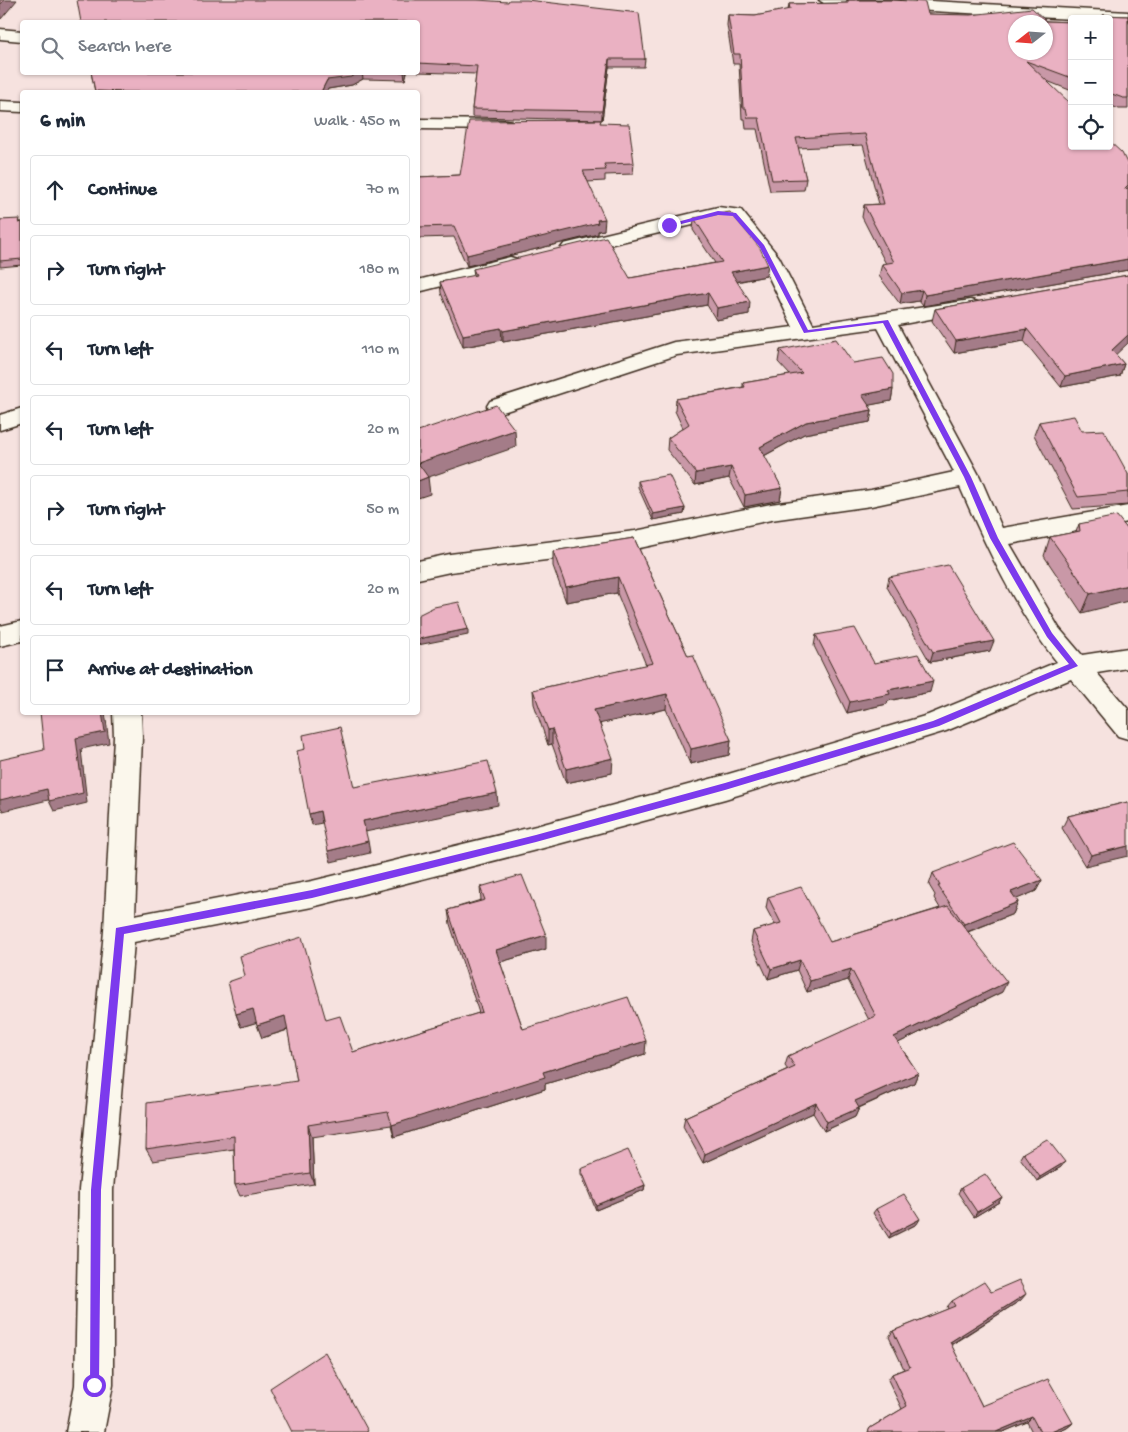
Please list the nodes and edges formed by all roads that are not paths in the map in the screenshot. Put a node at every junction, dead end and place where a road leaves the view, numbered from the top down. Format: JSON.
{"nodes":[{"id":1,"x":827,"y":0,"type":"edge"},
{"id":2,"x":1128,"y":17,"type":"edge"},
{"id":3,"x":0,"y":34,"type":"edge"},
{"id":4,"x":20,"y":36,"type":"edge"},
{"id":5,"x":0,"y":106,"type":"edge"},
{"id":6,"x":20,"y":107,"type":"edge"},
{"id":7,"x":420,"y":124,"type":"edge"},
{"id":8,"x":526,"y":125,"type":"edge"},
{"id":9,"x":554,"y":253,"type":"edge"},
{"id":10,"x":525,"y":260,"type":"edge"},
{"id":11,"x":420,"y":286,"type":"edge"},
{"id":12,"x":992,"y":302,"type":"edge"},
{"id":13,"x":885,"y":321,"type":"junction"},
{"id":14,"x":806,"y":332,"type":"junction"},
{"id":15,"x":498,"y":406,"type":"edge"},
{"id":16,"x":20,"y":416,"type":"edge"},
{"id":17,"x":0,"y":423,"type":"edge"},
{"id":18,"x":968,"y":477,"type":"junction"},
{"id":19,"x":1128,"y":514,"type":"edge"},
{"id":20,"x":994,"y":538,"type":"junction"},
{"id":21,"x":420,"y":570,"type":"edge"},
{"id":22,"x":20,"y":631,"type":"edge"},
{"id":23,"x":0,"y":636,"type":"edge"},
{"id":24,"x":1128,"y":658,"type":"edge"},
{"id":25,"x":1074,"y":666,"type":"junction"},
{"id":26,"x":127,"y":715,"type":"edge"},
{"id":27,"x":1128,"y":728,"type":"edge"},
{"id":28,"x":119,"y":931,"type":"junction"},
{"id":29,"x":85,"y":1432,"type":"edge"}],
"edges":[{"from":1,"to":2,"type":"main road"},
{"from":3,"to":4,"type":"main road"},
{"from":5,"to":6,"type":"main road"},
{"from":7,"to":8,"type":"main road"},
{"from":9,"to":14,"type":"main road"},
{"from":10,"to":11,"type":"main road"},
{"from":12,"to":13,"type":"main road"},
{"from":13,"to":14,"type":"main road"},
{"from":13,"to":18,"type":"main road"},
{"from":14,"to":15,"type":"main road"},
{"from":16,"to":17,"type":"main road"},
{"from":18,"to":20,"type":"main road"},
{"from":18,"to":21,"type":"main road"},
{"from":19,"to":20,"type":"main road"},
{"from":20,"to":25,"type":"main road"},
{"from":22,"to":23,"type":"main road"},
{"from":24,"to":25,"type":"main road"},
{"from":25,"to":27,"type":"main road"},
{"from":25,"to":28,"type":"main road"},
{"from":26,"to":28,"type":"main road"},
{"from":28,"to":29,"type":"main road"}]}
